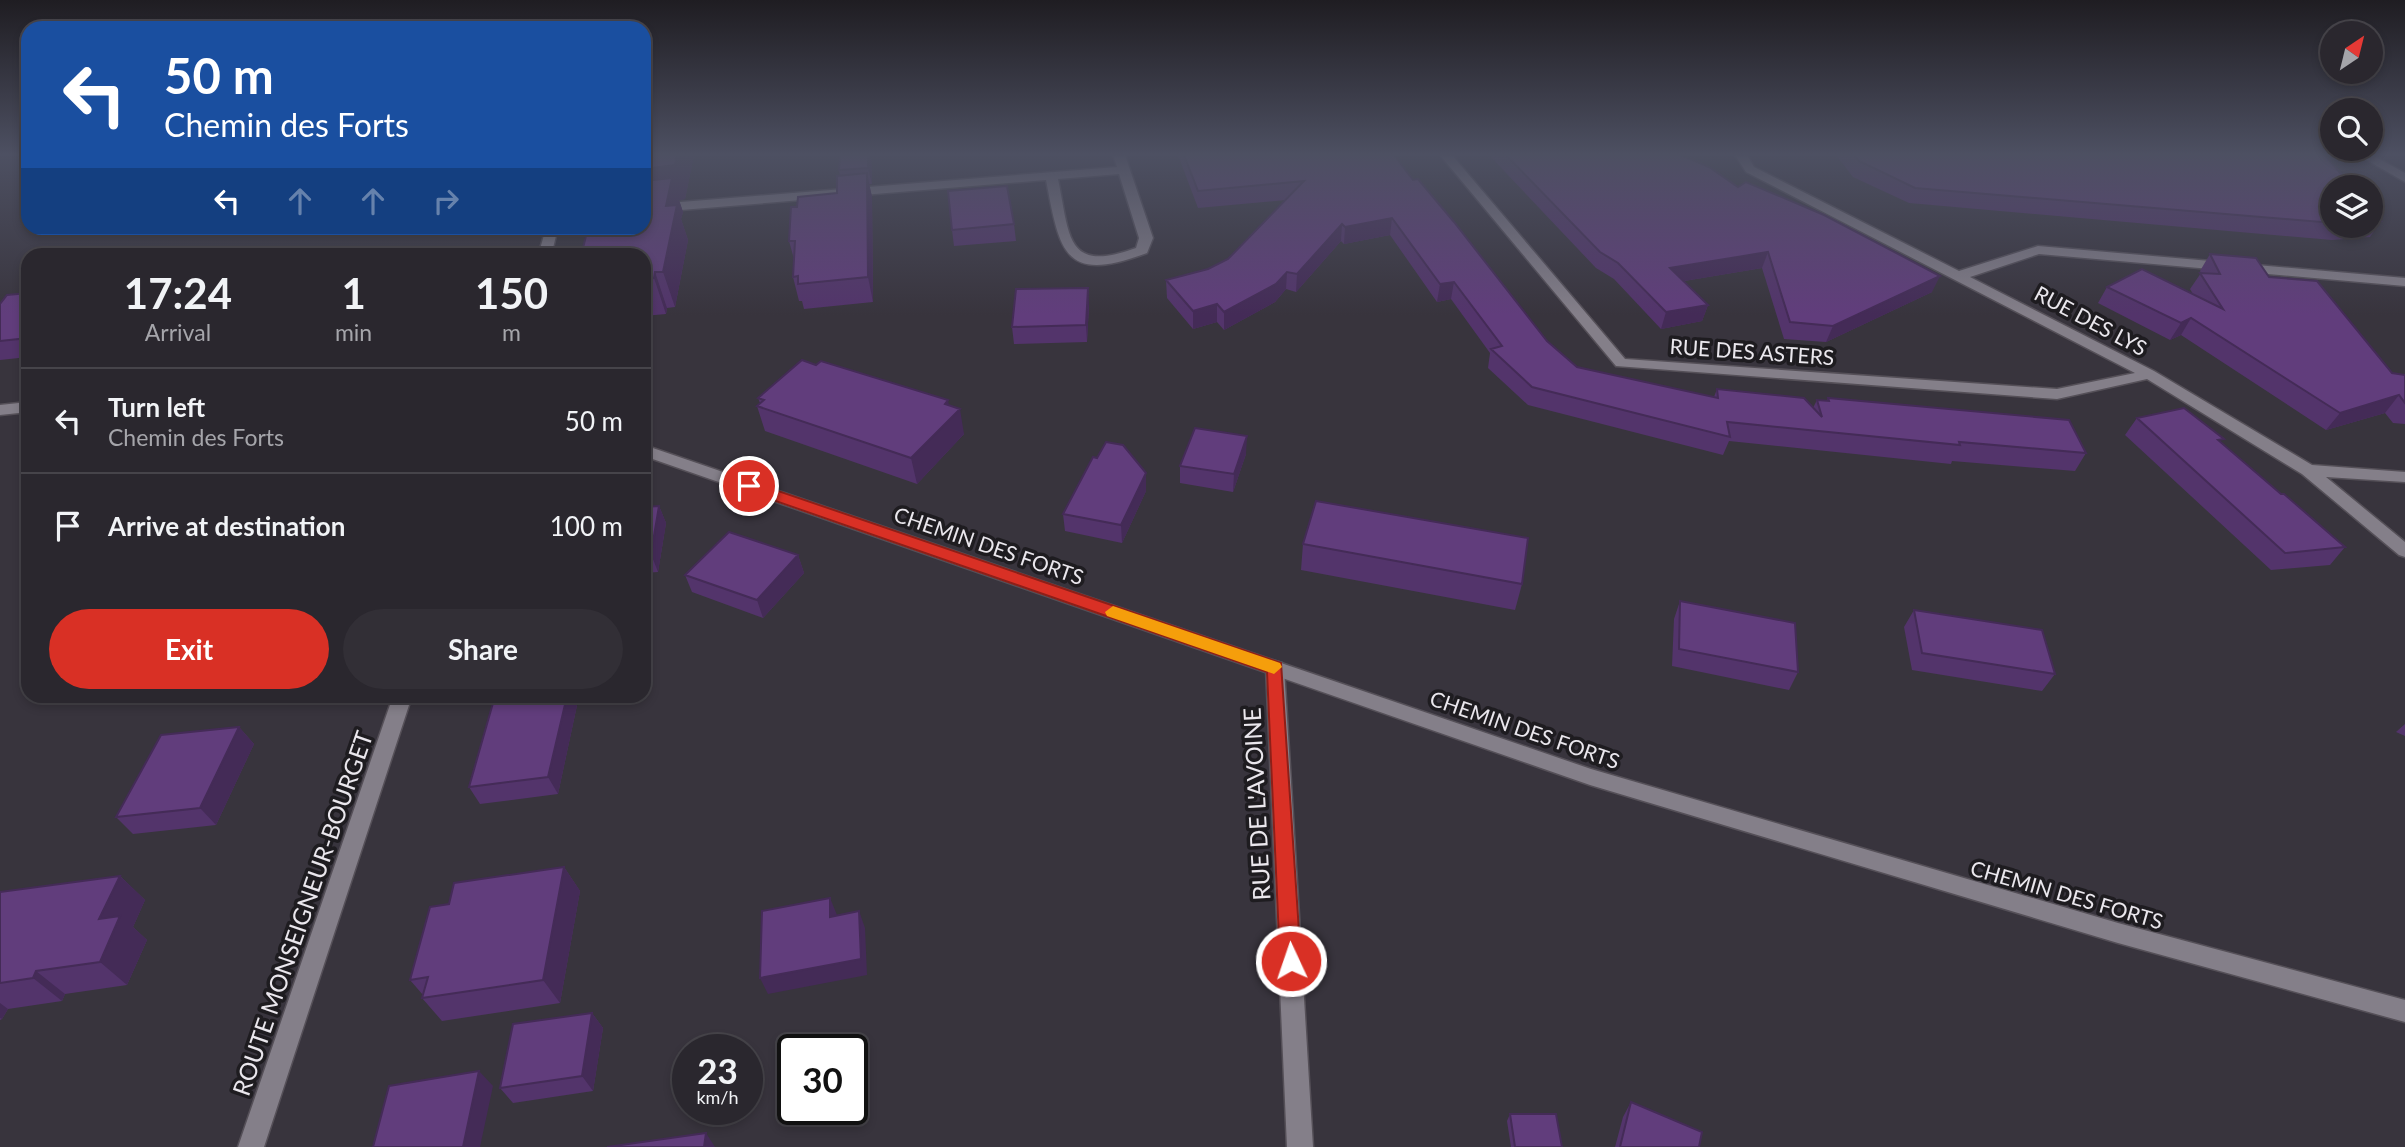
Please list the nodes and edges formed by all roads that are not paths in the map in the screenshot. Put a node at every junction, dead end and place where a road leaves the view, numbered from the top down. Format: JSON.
{"nodes":[{"id":1,"x":1058,"y":209,"type":"edge"},
{"id":2,"x":1136,"y":209,"type":"edge"},
{"id":3,"x":1492,"y":209,"type":"edge"},
{"id":4,"x":1829,"y":209,"type":"edge"},
{"id":5,"x":1961,"y":275,"type":"junction"},
{"id":6,"x":2405,"y":282,"type":"edge"},
{"id":7,"x":2149,"y":374,"type":"junction"},
{"id":8,"x":21,"y":408,"type":"edge"},
{"id":9,"x":0,"y":410,"type":"edge"},
{"id":10,"x":651,"y":452,"type":"edge"},
{"id":11,"x":2308,"y":470,"type":"junction"},
{"id":12,"x":2405,"y":477,"type":"edge"},
{"id":13,"x":2405,"y":551,"type":"edge"},
{"id":14,"x":1275,"y":668,"type":"junction"},
{"id":15,"x":401,"y":703,"type":"edge"},
{"id":16,"x":2405,"y":1011,"type":"edge"},
{"id":17,"x":251,"y":1147,"type":"edge"},
{"id":18,"x":1300,"y":1147,"type":"edge"}],
"edges":[{"from":1,"to":2,"type":"street"},
{"from":3,"to":7,"type":"street","name":"RUE DES ASTERS"},
{"from":4,"to":5,"type":"street","name":"RUE DES LYS"},
{"from":5,"to":6,"type":"street"},
{"from":5,"to":7,"type":"street","name":"RUE DES LYS"},
{"from":7,"to":11,"type":"street","name":"RUE DES LYS"},
{"from":8,"to":9,"type":"street"},
{"from":10,"to":14,"type":"street","name":"CHEMIN DES FORTS"},
{"from":11,"to":12,"type":"street"},
{"from":11,"to":13,"type":"street","name":"RUE DES LYS"},
{"from":14,"to":16,"type":"street","name":"CHEMIN DES FORTS"},
{"from":14,"to":18,"type":"street","name":"RUE DE L'AVOINE"},
{"from":15,"to":17,"type":"street","name":"ROUTE MONSEIGNEUR-BOURGET"}]}
